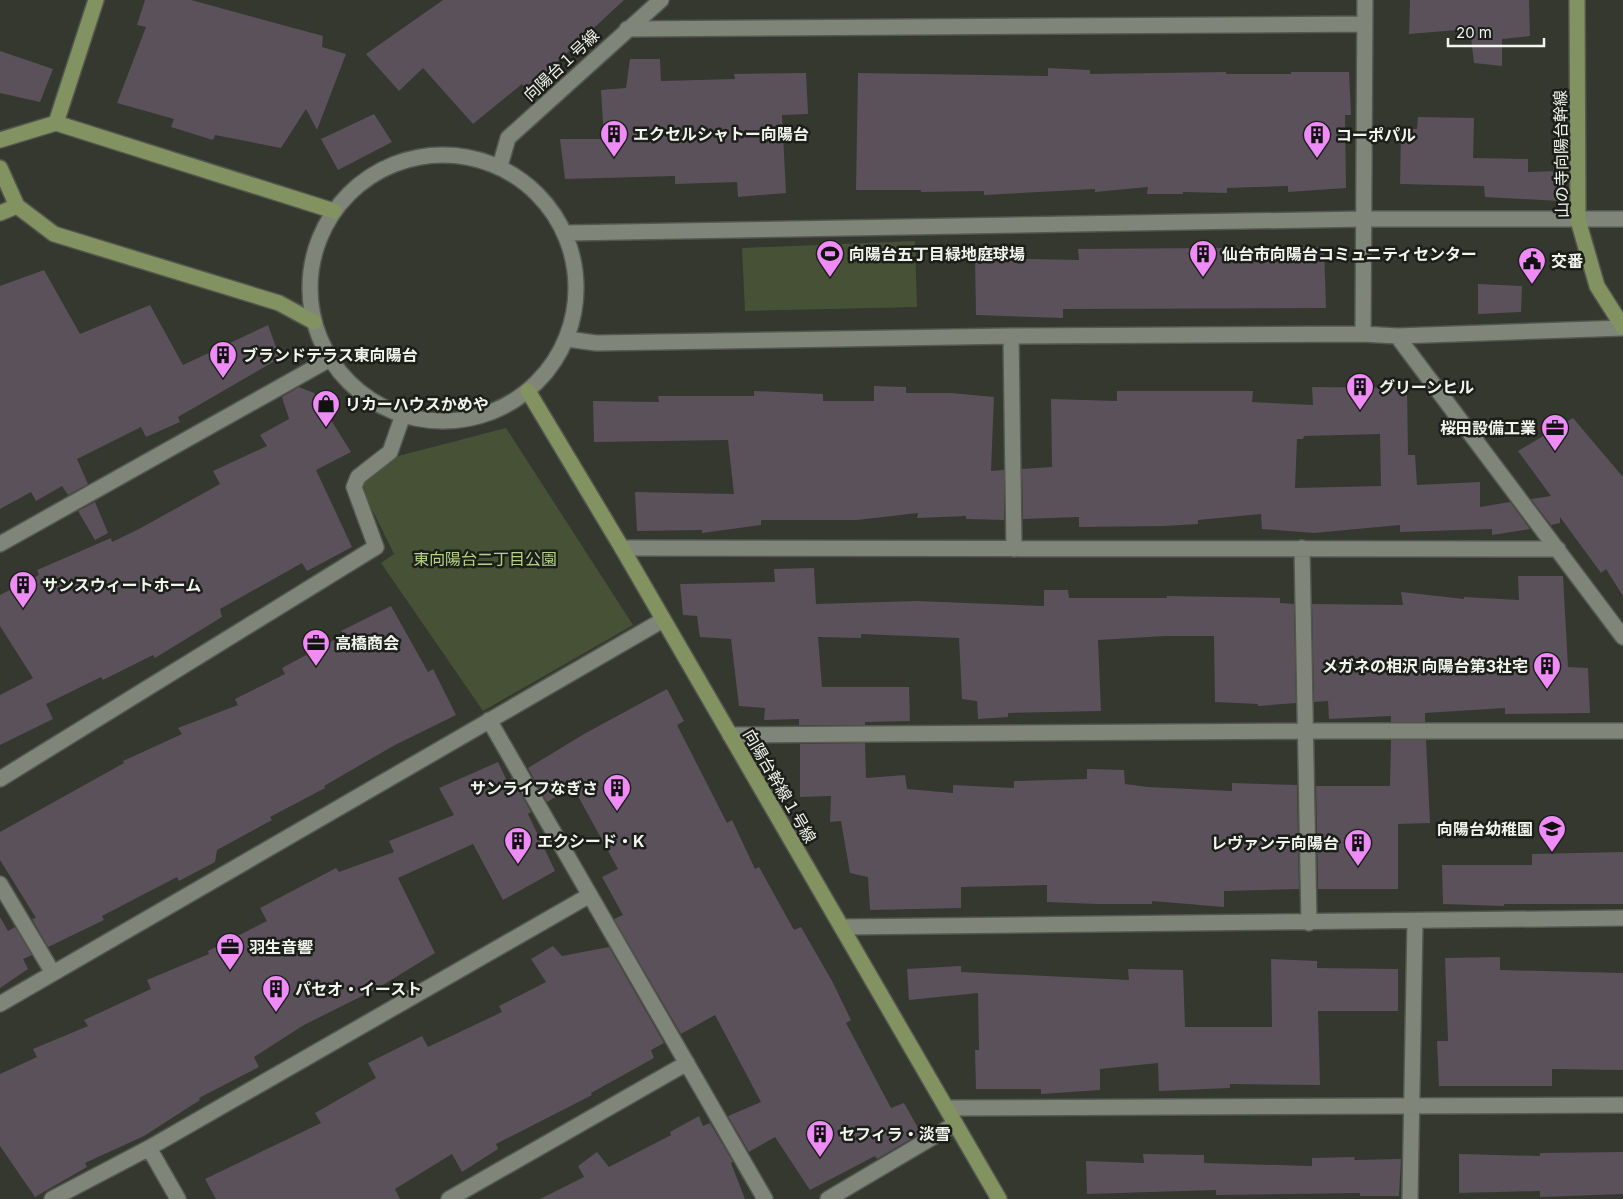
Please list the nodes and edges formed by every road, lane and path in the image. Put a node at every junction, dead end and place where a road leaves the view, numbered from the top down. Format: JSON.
{"nodes":[{"id":1,"x":96,"y":0,"type":"edge"},
{"id":2,"x":661,"y":0,"type":"edge"},
{"id":3,"x":1365,"y":0,"type":"edge"},
{"id":4,"x":1577,"y":0,"type":"edge"},
{"id":5,"x":1365,"y":24,"type":"junction"},
{"id":6,"x":627,"y":29,"type":"junction"},
{"id":7,"x":56,"y":123,"type":"junction"},
{"id":8,"x":0,"y":140,"type":"edge"},
{"id":9,"x":500,"y":166,"type":"junction"},
{"id":10,"x":0,"y":168,"type":"edge"},
{"id":11,"x":17,"y":206,"type":"junction"},
{"id":12,"x":334,"y":211,"type":"junction"},
{"id":13,"x":0,"y":213,"type":"edge"},
{"id":14,"x":1364,"y":219,"type":"junction"},
{"id":15,"x":1623,"y":219,"type":"edge"},
{"id":16,"x":1578,"y":220,"type":"junction"},
{"id":17,"x":566,"y":233,"type":"junction"},
{"id":18,"x":314,"y":322,"type":"junction"},
{"id":19,"x":1623,"y":328,"type":"edge"},
{"id":20,"x":1363,"y":334,"type":"junction"},
{"id":21,"x":1011,"y":336,"type":"junction"},
{"id":22,"x":1397,"y":336,"type":"junction"},
{"id":23,"x":567,"y":339,"type":"junction"},
{"id":24,"x":330,"y":359,"type":"junction"},
{"id":25,"x":528,"y":391,"type":"junction"},
{"id":26,"x":403,"y":415,"type":"junction"},
{"id":27,"x":0,"y":544,"type":"edge"},
{"id":28,"x":622,"y":548,"type":"junction"},
{"id":29,"x":1014,"y":548,"type":"junction"},
{"id":30,"x":1302,"y":548,"type":"junction"},
{"id":31,"x":1558,"y":549,"type":"junction"},
{"id":32,"x":663,"y":620,"type":"junction"},
{"id":33,"x":1623,"y":637,"type":"edge"},
{"id":34,"x":490,"y":720,"type":"junction"},
{"id":35,"x":1306,"y":731,"type":"junction"},
{"id":36,"x":1623,"y":731,"type":"edge"},
{"id":37,"x":730,"y":736,"type":"junction"},
{"id":38,"x":0,"y":779,"type":"edge"},
{"id":39,"x":0,"y":884,"type":"edge"},
{"id":40,"x":590,"y":895,"type":"junction"},
{"id":41,"x":1623,"y":918,"type":"edge"},
{"id":42,"x":1415,"y":922,"type":"junction"},
{"id":43,"x":1309,"y":923,"type":"junction"},
{"id":44,"x":842,"y":927,"type":"junction"},
{"id":45,"x":53,"y":973,"type":"junction"},
{"id":46,"x":0,"y":1004,"type":"edge"},
{"id":47,"x":687,"y":1063,"type":"junction"},
{"id":48,"x":1623,"y":1105,"type":"edge"},
{"id":49,"x":1412,"y":1107,"type":"junction"},
{"id":50,"x":947,"y":1108,"type":"junction"},
{"id":51,"x":955,"y":1124,"type":"junction"},
{"id":52,"x":149,"y":1148,"type":"junction"},
{"id":53,"x":52,"y":1199,"type":"edge"},
{"id":54,"x":178,"y":1199,"type":"edge"},
{"id":55,"x":450,"y":1199,"type":"edge"},
{"id":56,"x":765,"y":1199,"type":"edge"},
{"id":57,"x":828,"y":1199,"type":"edge"},
{"id":58,"x":998,"y":1199,"type":"edge"},
{"id":59,"x":1410,"y":1199,"type":"edge"}],
"edges":[{"from":1,"to":7,"type":"street"},
{"from":2,"to":6,"type":"street","name":"向陽台１号線"},
{"from":3,"to":5,"type":"street"},
{"from":4,"to":16,"type":"street","name":"山の寺向陽台幹線"},
{"from":5,"to":6,"type":"street"},
{"from":5,"to":14,"type":"street"},
{"from":6,"to":9,"type":"street","name":"向陽台１号線"},
{"from":7,"to":8,"type":"street"},
{"from":7,"to":12,"type":"street"},
{"from":9,"to":12,"type":"street"},
{"from":9,"to":17,"type":"street"},
{"from":10,"to":11,"type":"street"},
{"from":11,"to":13,"type":"street"},
{"from":11,"to":18,"type":"street"},
{"from":12,"to":18,"type":"street"},
{"from":14,"to":16,"type":"street"},
{"from":14,"to":17,"type":"street"},
{"from":14,"to":20,"type":"street"},
{"from":15,"to":16,"type":"street"},
{"from":16,"to":19,"type":"street","name":"山の寺向陽台幹線"},
{"from":17,"to":23,"type":"street"},
{"from":18,"to":24,"type":"street"},
{"from":19,"to":22,"type":"street"},
{"from":20,"to":21,"type":"street"},
{"from":20,"to":22,"type":"street"},
{"from":21,"to":23,"type":"street"},
{"from":21,"to":29,"type":"street"},
{"from":22,"to":31,"type":"street"},
{"from":23,"to":25,"type":"street"},
{"from":24,"to":26,"type":"street"},
{"from":24,"to":27,"type":"street"},
{"from":25,"to":26,"type":"street"},
{"from":25,"to":28,"type":"street","name":"向陽台幹線１号線"},
{"from":26,"to":38,"type":"street"},
{"from":28,"to":29,"type":"street"},
{"from":28,"to":32,"type":"street","name":"向陽台幹線１号線"},
{"from":29,"to":30,"type":"street"},
{"from":30,"to":31,"type":"street"},
{"from":30,"to":35,"type":"street"},
{"from":31,"to":33,"type":"street"},
{"from":32,"to":34,"type":"street"},
{"from":32,"to":37,"type":"street","name":"向陽台幹線１号線"},
{"from":34,"to":40,"type":"street"},
{"from":34,"to":45,"type":"street"},
{"from":35,"to":36,"type":"street"},
{"from":35,"to":37,"type":"street"},
{"from":35,"to":43,"type":"street"},
{"from":37,"to":44,"type":"street","name":"向陽台幹線１号線"},
{"from":39,"to":45,"type":"street"},
{"from":40,"to":47,"type":"street"},
{"from":40,"to":52,"type":"street"},
{"from":41,"to":42,"type":"street"},
{"from":42,"to":43,"type":"street"},
{"from":42,"to":49,"type":"street"},
{"from":43,"to":44,"type":"street"},
{"from":44,"to":50,"type":"street","name":"向陽台幹線１号線"},
{"from":45,"to":46,"type":"street"},
{"from":47,"to":55,"type":"street"},
{"from":47,"to":56,"type":"street"},
{"from":48,"to":49,"type":"street"},
{"from":49,"to":50,"type":"street"},
{"from":49,"to":59,"type":"street"},
{"from":50,"to":51,"type":"street","name":"向陽台幹線１号線"},
{"from":51,"to":57,"type":"street"},
{"from":51,"to":58,"type":"street","name":"向陽台幹線１号線"},
{"from":52,"to":53,"type":"street"},
{"from":52,"to":54,"type":"street"}]}
